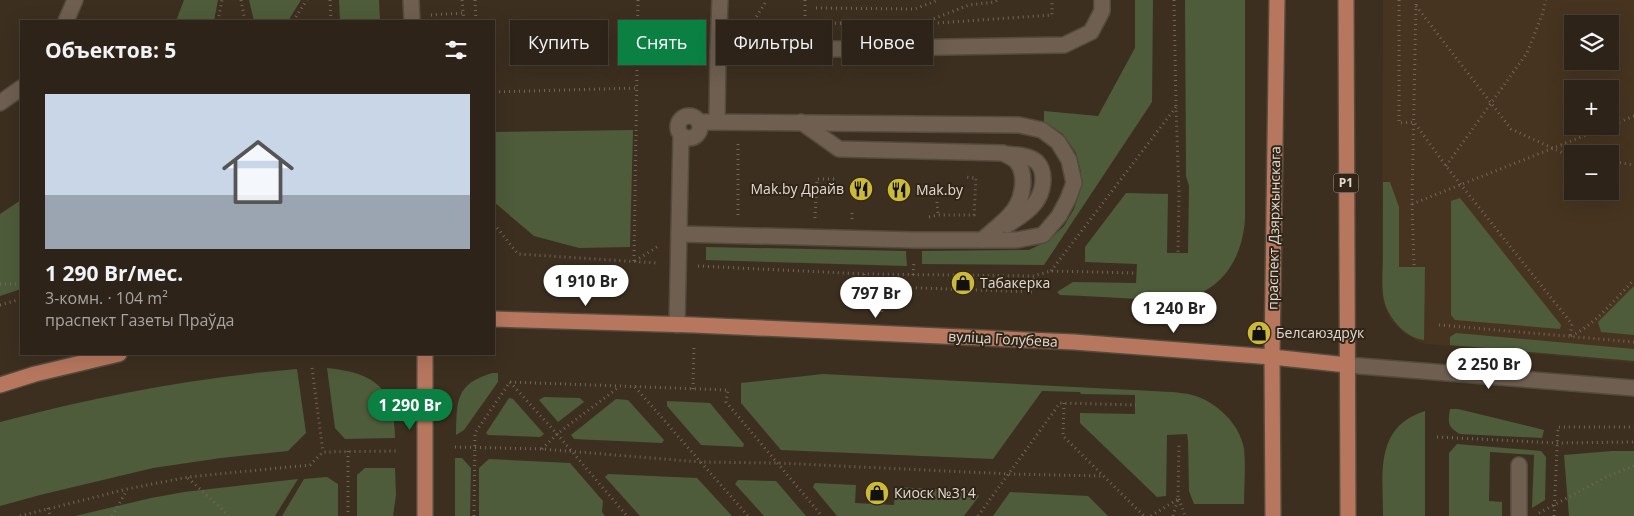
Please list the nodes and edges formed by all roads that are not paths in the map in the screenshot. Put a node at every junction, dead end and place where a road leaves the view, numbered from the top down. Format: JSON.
{"nodes":[{"id":1,"x":76,"y":0,"type":"edge"},
{"id":2,"x":411,"y":0,"type":"edge"},
{"id":3,"x":720,"y":0,"type":"edge"},
{"id":4,"x":1102,"y":0,"type":"edge"},
{"id":5,"x":1277,"y":0,"type":"edge"},
{"id":6,"x":1346,"y":0,"type":"edge"},
{"id":7,"x":412,"y":19,"type":"edge"},
{"id":8,"x":66,"y":20,"type":"edge"},
{"id":9,"x":719,"y":20,"type":"edge"},
{"id":10,"x":832,"y":49,"type":"edge"},
{"id":11,"x":718,"y":65,"type":"edge"},
{"id":12,"x":20,"y":89,"type":"edge"},
{"id":13,"x":0,"y":102,"type":"edge"},
{"id":14,"x":717,"y":121,"type":"junction"},
{"id":15,"x":801,"y":122,"type":"junction"},
{"id":16,"x":1003,"y":154,"type":"junction"},
{"id":17,"x":678,"y":234,"type":"junction"},
{"id":18,"x":982,"y":240,"type":"junction"},
{"id":19,"x":495,"y":319,"type":"edge"},
{"id":20,"x":677,"y":325,"type":"junction"},
{"id":21,"x":115,"y":355,"type":"edge"},
{"id":22,"x":425,"y":355,"type":"edge"},
{"id":23,"x":1272,"y":357,"type":"junction"},
{"id":24,"x":1346,"y":365,"type":"junction"},
{"id":25,"x":0,"y":384,"type":"edge"},
{"id":26,"x":1634,"y":388,"type":"edge"},
{"id":27,"x":1520,"y":465,"type":"dead end"},
{"id":28,"x":425,"y":516,"type":"edge"},
{"id":29,"x":1273,"y":516,"type":"edge"},
{"id":30,"x":1348,"y":516,"type":"edge"},
{"id":31,"x":1519,"y":516,"type":"edge"}],
"edges":[{"from":1,"to":8,"type":"street"},
{"from":2,"to":7,"type":"street"},
{"from":3,"to":9,"type":"street"},
{"from":4,"to":10,"type":"street"},
{"from":5,"to":23,"type":"main road","name":"праспект Дзяржынскага"},
{"from":6,"to":24,"type":"main road","number":"Р1"},
{"from":11,"to":14,"type":"street"},
{"from":12,"to":13,"type":"street"},
{"from":14,"to":15,"type":"street"},
{"from":14,"to":17,"type":"street"},
{"from":15,"to":16,"type":"street"},
{"from":15,"to":18,"type":"street"},
{"from":16,"to":18,"type":"street"},
{"from":16,"to":18,"type":"street"},
{"from":17,"to":18,"type":"street"},
{"from":17,"to":20,"type":"street"},
{"from":19,"to":20,"type":"main road","name":"вуліца Голубева"},
{"from":20,"to":23,"type":"main road","name":"вуліца Голубева"},
{"from":21,"to":25,"type":"main road"},
{"from":22,"to":28,"type":"main road"},
{"from":23,"to":24,"type":"main road","name":"вуліца Голубева"},
{"from":23,"to":29,"type":"main road","name":"праспект Дзяржынскага"},
{"from":24,"to":26,"type":"street"},
{"from":24,"to":30,"type":"main road","number":"Р1"},
{"from":27,"to":31,"type":"street"}]}
